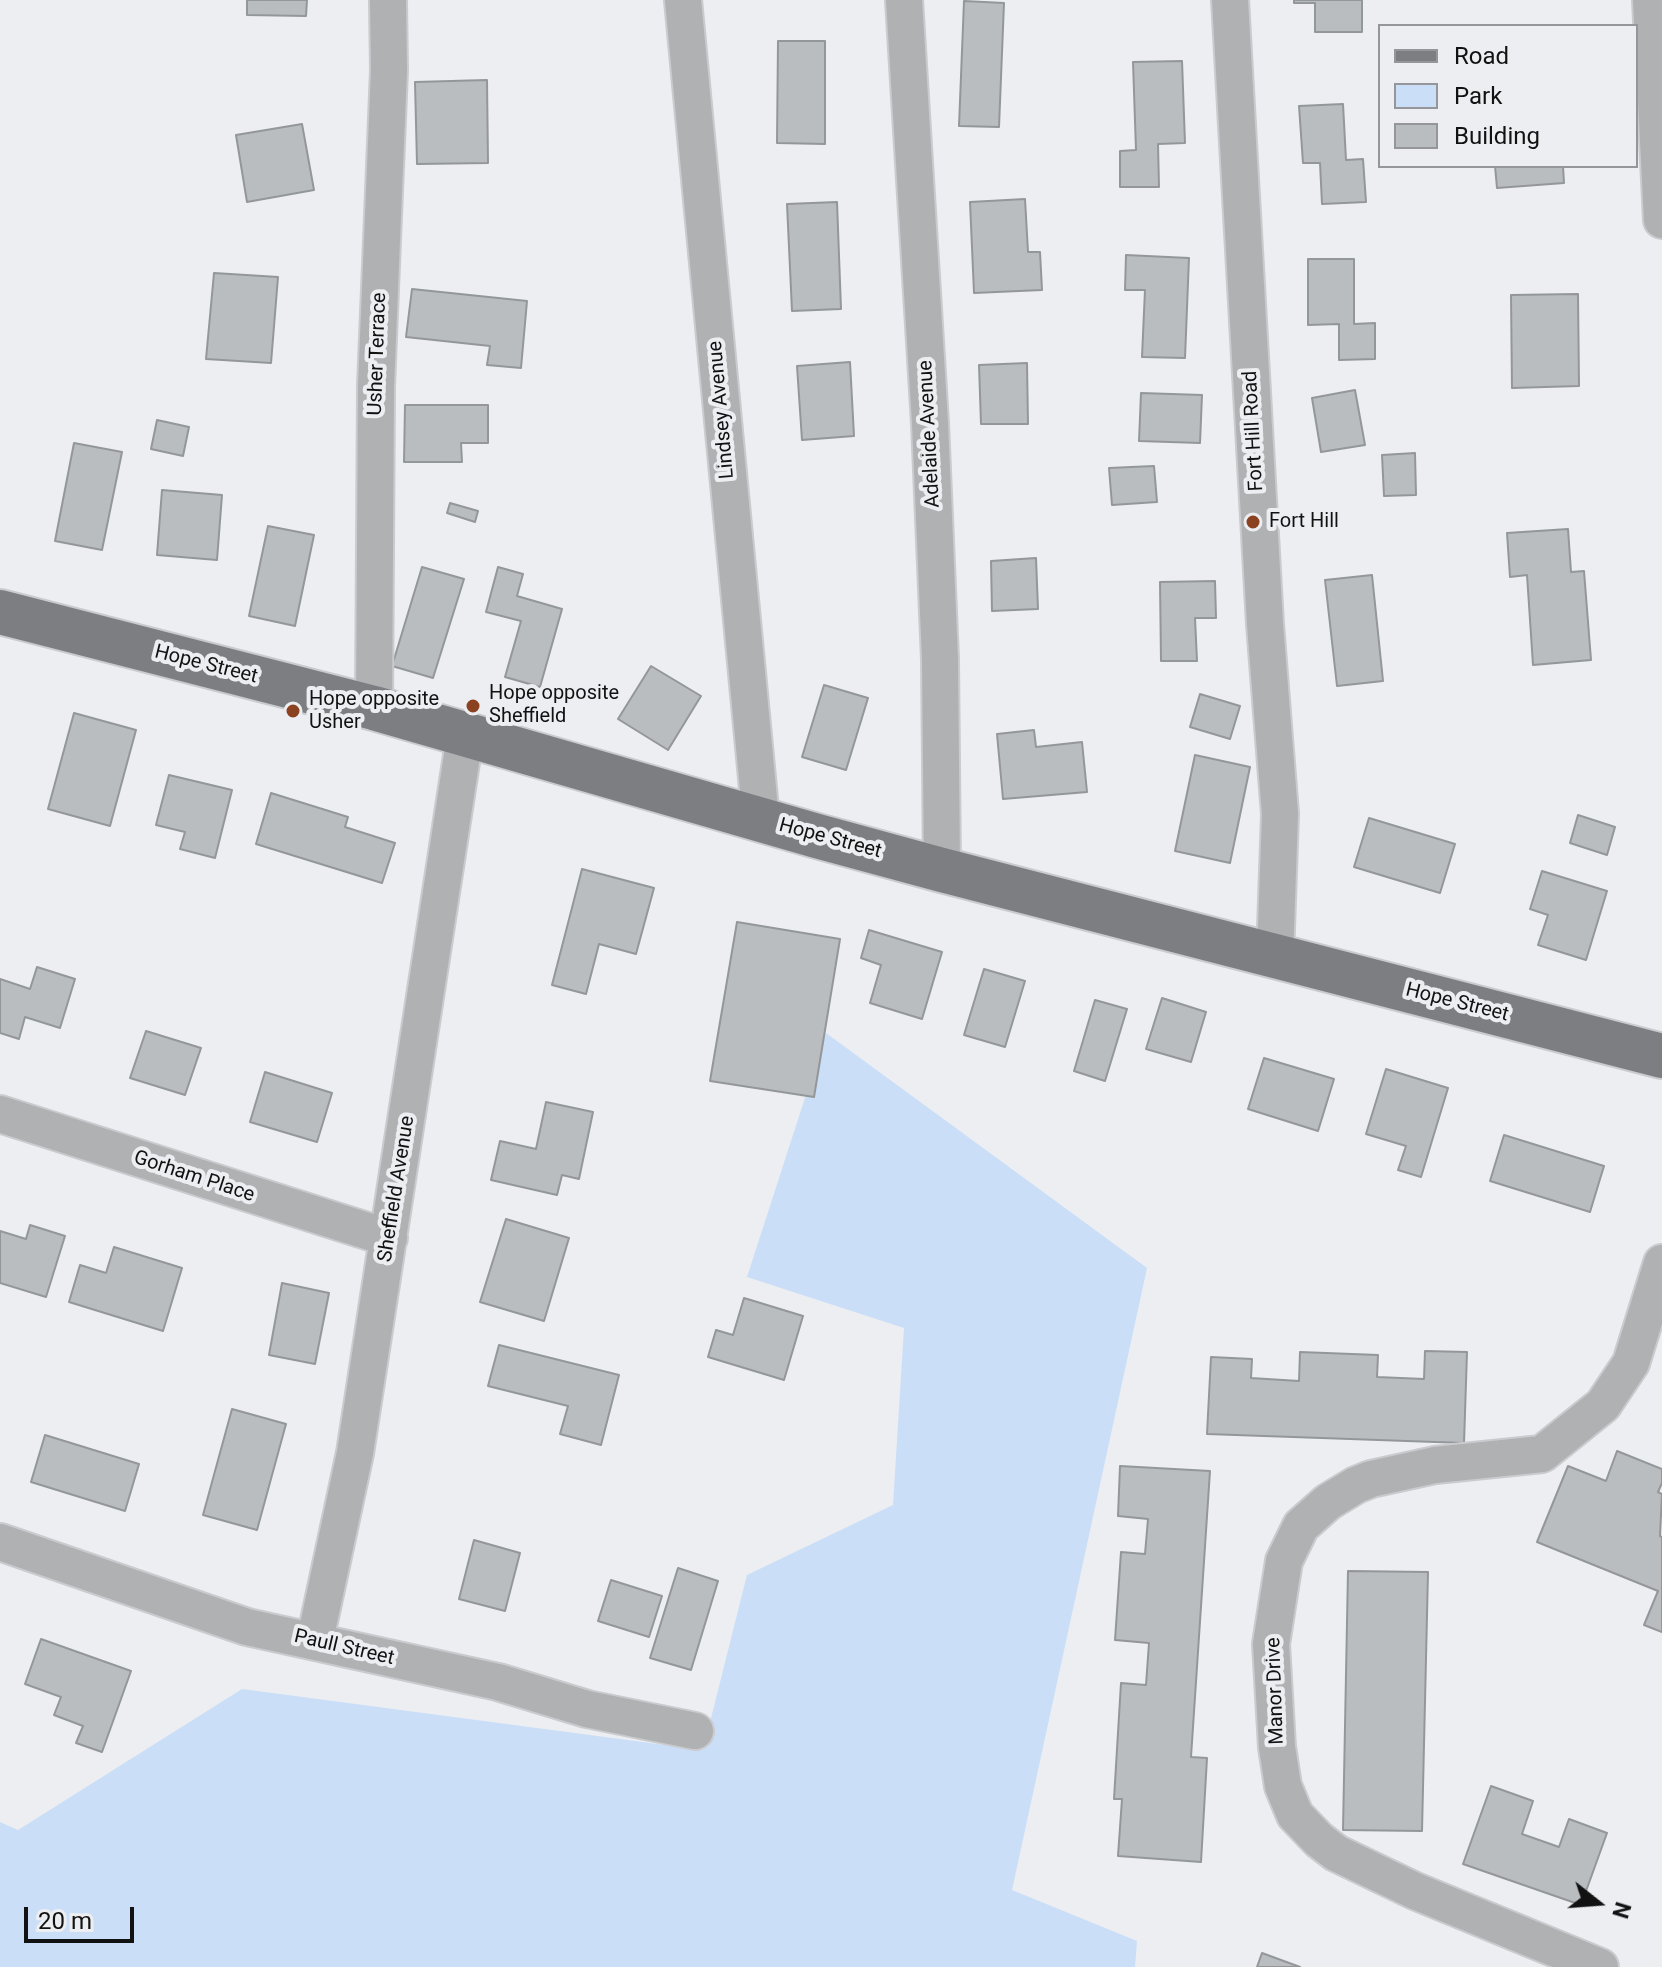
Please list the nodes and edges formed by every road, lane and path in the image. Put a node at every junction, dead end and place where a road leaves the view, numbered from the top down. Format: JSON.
{"nodes":[{"id":1,"x":388,"y":0,"type":"edge"},
{"id":2,"x":683,"y":0,"type":"edge"},
{"id":3,"x":904,"y":0,"type":"edge"},
{"id":4,"x":1230,"y":0,"type":"edge"},
{"id":5,"x":1651,"y":0,"type":"edge"},
{"id":6,"x":1662,"y":220,"type":"edge"},
{"id":7,"x":0,"y":612,"type":"edge"},
{"id":8,"x":374,"y":708,"type":"junction"},
{"id":9,"x":465,"y":736,"type":"junction"},
{"id":10,"x":761,"y":820,"type":"junction"},
{"id":11,"x":942,"y":870,"type":"junction"},
{"id":12,"x":1275,"y":957,"type":"junction"},
{"id":13,"x":1662,"y":1056,"type":"edge"},
{"id":14,"x":0,"y":1114,"type":"edge"},
{"id":15,"x":389,"y":1238,"type":"junction"},
{"id":16,"x":1662,"y":1263,"type":"edge"},
{"id":17,"x":0,"y":1542,"type":"edge"},
{"id":18,"x":315,"y":1640,"type":"junction"},
{"id":19,"x":695,"y":1731,"type":"dead end"},
{"id":20,"x":1600,"y":1967,"type":"edge"}],
"edges":[{"from":1,"to":8,"type":"street","name":"Usher Terrace"},
{"from":2,"to":10,"type":"street","name":"Lindsey Avenue"},
{"from":3,"to":11,"type":"street","name":"Adelaide Avenue"},
{"from":4,"to":12,"type":"street","name":"Fort Hill Road"},
{"from":5,"to":6,"type":"street"},
{"from":7,"to":8,"type":"main road","name":"Hope Street"},
{"from":8,"to":9,"type":"main road","name":"Hope Street"},
{"from":9,"to":10,"type":"main road","name":"Hope Street"},
{"from":9,"to":15,"type":"street","name":"Sheffield Avenue"},
{"from":10,"to":11,"type":"main road","name":"Hope Street"},
{"from":11,"to":12,"type":"main road","name":"Hope Street"},
{"from":12,"to":13,"type":"main road","name":"Hope Street"},
{"from":14,"to":15,"type":"street","name":"Gorham Place"},
{"from":15,"to":18,"type":"street","name":"Sheffield Avenue"},
{"from":16,"to":20,"type":"street","name":"Manor Drive"},
{"from":17,"to":18,"type":"street","name":"Paull Street"},
{"from":18,"to":19,"type":"street","name":"Paull Street"}]}
